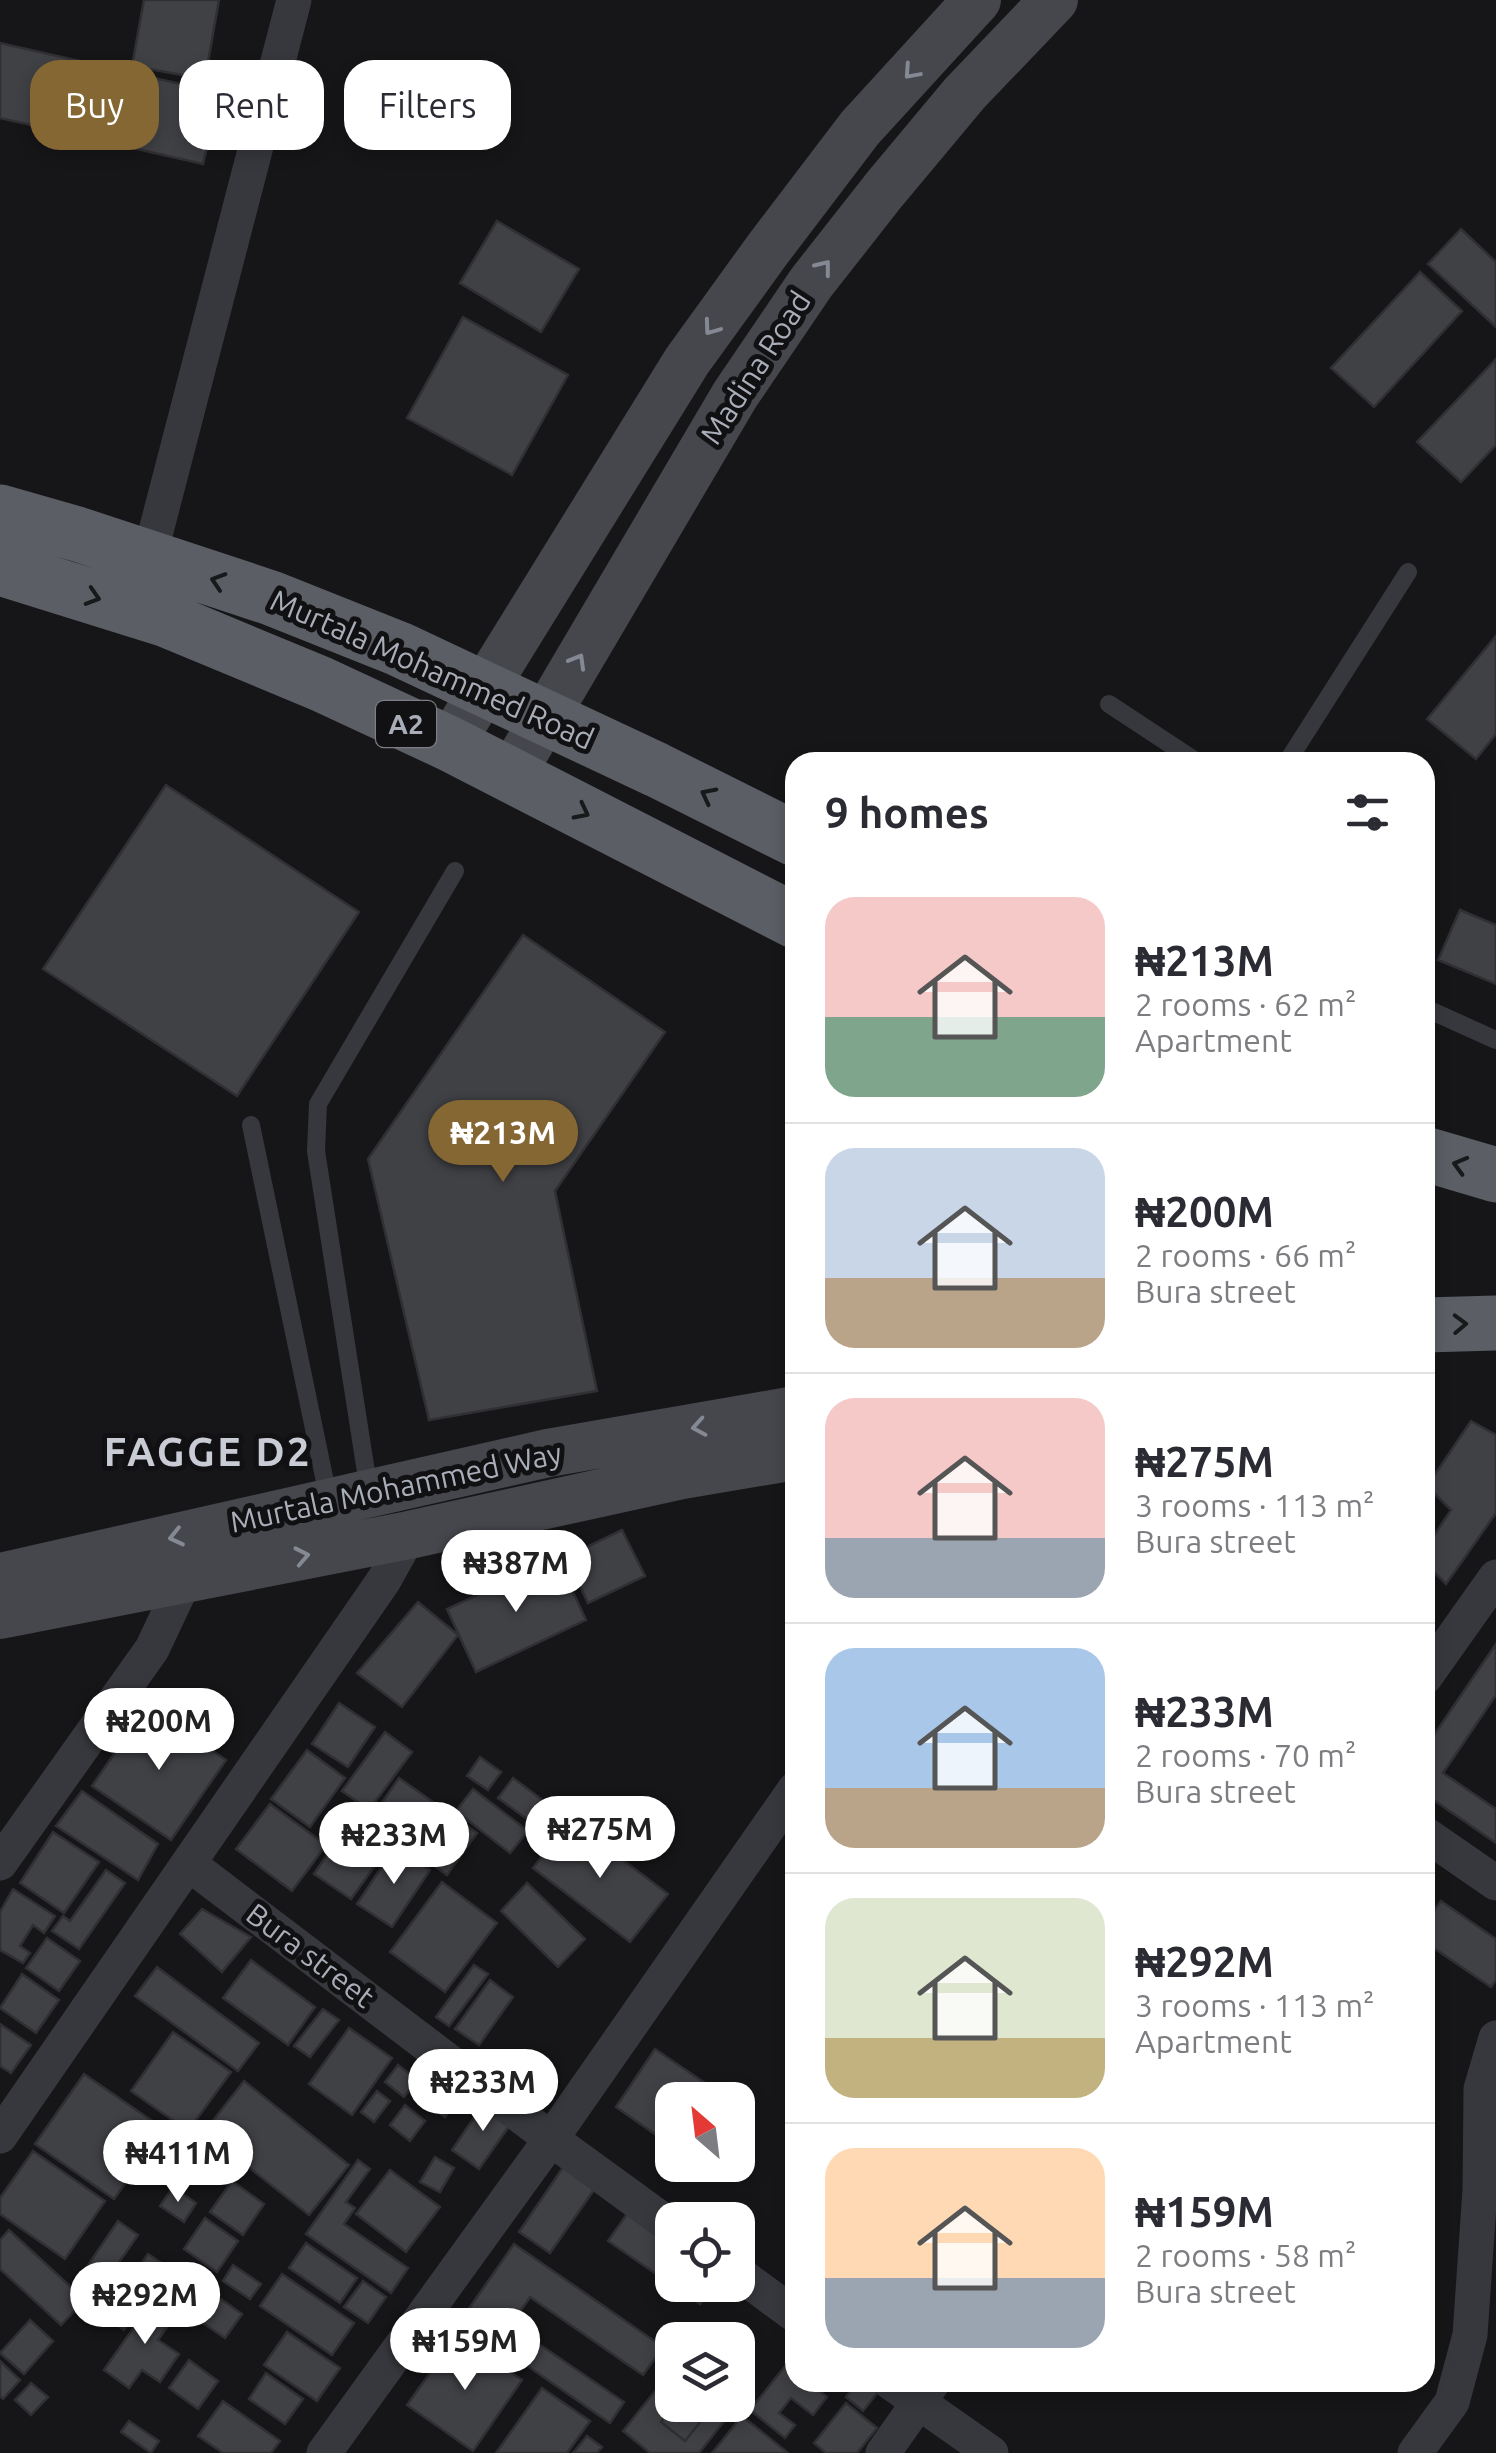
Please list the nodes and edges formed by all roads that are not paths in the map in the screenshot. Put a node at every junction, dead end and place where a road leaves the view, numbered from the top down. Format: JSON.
{"nodes":[{"id":1,"x":294,"y":0,"type":"edge"},
{"id":2,"x":977,"y":0,"type":"edge"},
{"id":3,"x":1054,"y":0,"type":"edge"},
{"id":4,"x":0,"y":512,"type":"edge"},
{"id":5,"x":149,"y":558,"type":"junction"},
{"id":6,"x":0,"y":568,"type":"edge"},
{"id":7,"x":1408,"y":572,"type":"dead end"},
{"id":8,"x":484,"y":688,"type":"junction"},
{"id":9,"x":1109,"y":704,"type":"dead end"},
{"id":10,"x":545,"y":717,"type":"junction"},
{"id":11,"x":450,"y":744,"type":"junction"},
{"id":12,"x":1182,"y":752,"type":"edge"},
{"id":13,"x":1292,"y":752,"type":"edge"},
{"id":14,"x":511,"y":776,"type":"junction"},
{"id":15,"x":785,"y":834,"type":"edge"},
{"id":16,"x":455,"y":871,"type":"dead end"},
{"id":17,"x":785,"y":916,"type":"edge"},
{"id":18,"x":1435,"y":1013,"type":"edge"},
{"id":19,"x":1496,"y":1040,"type":"edge"},
{"id":20,"x":251,"y":1125,"type":"dead end"},
{"id":21,"x":1435,"y":1157,"type":"edge"},
{"id":22,"x":1496,"y":1175,"type":"edge"},
{"id":23,"x":1496,"y":1322,"type":"edge"},
{"id":24,"x":1435,"y":1325,"type":"edge"},
{"id":25,"x":785,"y":1412,"type":"edge"},
{"id":26,"x":785,"y":1458,"type":"edge"},
{"id":27,"x":349,"y":1496,"type":"junction"},
{"id":28,"x":409,"y":1534,"type":"junction"},
{"id":29,"x":1496,"y":1576,"type":"edge"},
{"id":30,"x":0,"y":1577,"type":"edge"},
{"id":31,"x":184,"y":1579,"type":"junction"},
{"id":32,"x":0,"y":1615,"type":"edge"},
{"id":33,"x":1435,"y":1664,"type":"edge"},
{"id":34,"x":785,"y":1802,"type":"edge"},
{"id":35,"x":1435,"y":1841,"type":"edge"},
{"id":36,"x":0,"y":1864,"type":"edge"},
{"id":37,"x":189,"y":1864,"type":"junction"},
{"id":38,"x":1496,"y":1883,"type":"edge"},
{"id":39,"x":1496,"y":2038,"type":"edge"},
{"id":40,"x":0,"y":2136,"type":"edge"},
{"id":41,"x":551,"y":2140,"type":"junction"},
{"id":42,"x":655,"y":2215,"type":"edge"},
{"id":43,"x":755,"y":2285,"type":"edge"},
{"id":44,"x":785,"y":2307,"type":"edge"},
{"id":45,"x":913,"y":2392,"type":"edge"},
{"id":46,"x":918,"y":2392,"type":"edge"},
{"id":47,"x":324,"y":2453,"type":"edge"},
{"id":48,"x":883,"y":2453,"type":"edge"},
{"id":49,"x":991,"y":2453,"type":"edge"},
{"id":50,"x":1415,"y":2453,"type":"edge"}],
"edges":[{"from":1,"to":5,"type":"street"},
{"from":2,"to":8,"type":"main road","name":"Madina Road","one_way":true},
{"from":10,"to":3,"type":"main road","name":"Madina Road","one_way":true},
{"from":4,"to":5,"type":"highway","name":"Murtala Mohammed Road","number":"A2"},
{"from":8,"to":5,"type":"highway","name":"Murtala Mohammed Road","number":"A2","one_way":true},
{"from":6,"to":11,"type":"highway","name":"Murtala Mohammed Road","number":"A2","one_way":true},
{"from":7,"to":13,"type":"lane"},
{"from":8,"to":10,"type":"highway","name":"Murtala Mohammed Road","number":"A2"},
{"from":8,"to":11,"type":"main road","name":"Madina Road"},
{"from":9,"to":12,"type":"lane"},
{"from":10,"to":14,"type":"main road","name":"Madina Road"},
{"from":15,"to":10,"type":"highway","name":"Murtala Mohammed Road","number":"A2","one_way":true},
{"from":11,"to":14,"type":"highway","name":"Murtala Mohammed Road","number":"A2"},
{"from":14,"to":17,"type":"highway","name":"Murtala Mohammed Road","number":"A2","one_way":true},
{"from":16,"to":27,"type":"lane"},
{"from":18,"to":19,"type":"lane"},
{"from":20,"to":27,"type":"lane"},
{"from":22,"to":21,"type":"highway","one_way":true},
{"from":24,"to":23,"type":"highway","one_way":true},
{"from":25,"to":27,"type":"main road","name":"Murtala Mohammed Way","one_way":true},
{"from":26,"to":28,"type":"main road","name":"Murtala Mohammed Way"},
{"from":27,"to":30,"type":"main road","name":"Murtala Mohammed Way","one_way":true},
{"from":31,"to":28,"type":"main road","name":"Murtala Mohammed Way","one_way":true},
{"from":28,"to":37,"type":"street"},
{"from":29,"to":33,"type":"street"},
{"from":31,"to":32,"type":"main road","name":"Murtala Mohammed Way"},
{"from":31,"to":36,"type":"street"},
{"from":34,"to":41,"type":"street"},
{"from":35,"to":38,"type":"street"},
{"from":37,"to":40,"type":"street"},
{"from":37,"to":41,"type":"street","name":"Bura street"},
{"from":39,"to":50,"type":"street"},
{"from":41,"to":42,"type":"street","name":"Bura street"},
{"from":41,"to":47,"type":"street"},
{"from":43,"to":44,"type":"street"},
{"from":45,"to":48,"type":"street"},
{"from":46,"to":49,"type":"street"}]}
